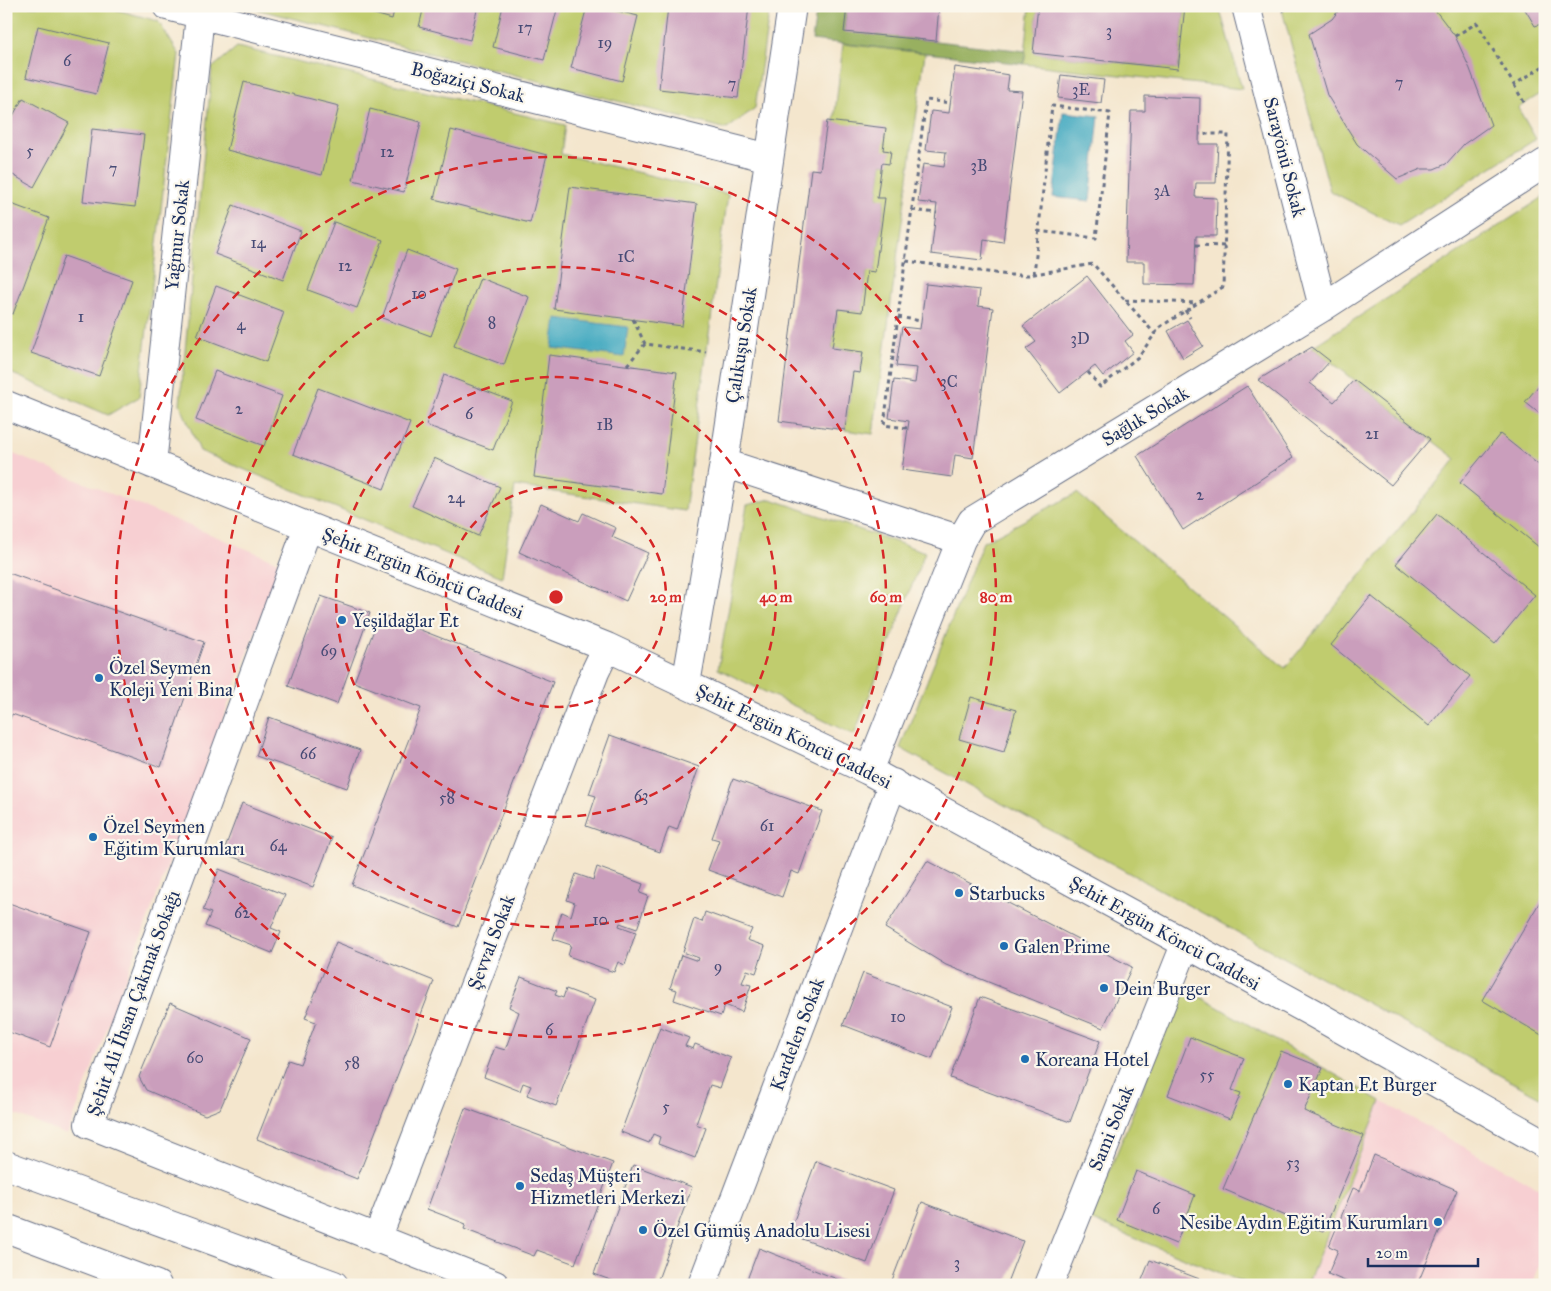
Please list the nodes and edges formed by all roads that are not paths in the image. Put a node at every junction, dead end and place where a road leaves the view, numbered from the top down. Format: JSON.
{"nodes":[{"id":1,"x":167,"y":6,"type":"edge"},
{"id":2,"x":792,"y":6,"type":"edge"},
{"id":3,"x":1246,"y":6,"type":"edge"},
{"id":4,"x":200,"y":11,"type":"edge"},
{"id":5,"x":769,"y":158,"type":"junction"},
{"id":6,"x":1545,"y":163,"type":"edge"},
{"id":7,"x":1323,"y":307,"type":"junction"},
{"id":8,"x":6,"y":405,"type":"edge"},
{"id":9,"x":724,"y":463,"type":"junction"},
{"id":10,"x":152,"y":464,"type":"junction"},
{"id":11,"x":308,"y":527,"type":"junction"},
{"id":12,"x":961,"y":540,"type":"junction"},
{"id":13,"x":607,"y":647,"type":"junction"},
{"id":14,"x":686,"y":684,"type":"junction"},
{"id":15,"x":869,"y":771,"type":"junction"},
{"id":16,"x":893,"y":784,"type":"junction"},
{"id":17,"x":1185,"y":945,"type":"junction"},
{"id":18,"x":1545,"y":1144,"type":"edge"},
{"id":19,"x":6,"y":1165,"type":"edge"},
{"id":20,"x":6,"y":1228,"type":"edge"},
{"id":21,"x":377,"y":1239,"type":"junction"},
{"id":22,"x":156,"y":1285,"type":"edge"},
{"id":23,"x":334,"y":1285,"type":"edge"},
{"id":24,"x":495,"y":1285,"type":"edge"},
{"id":25,"x":702,"y":1285,"type":"edge"},
{"id":26,"x":1049,"y":1285,"type":"edge"}],
"edges":[{"from":1,"to":4,"type":"main road","name":"Boğaziçi Sokak"},
{"from":2,"to":5,"type":"main road","name":"Çalıkuşu Sokak"},
{"from":3,"to":7,"type":"main road","name":"Sarayönü Sokak"},
{"from":4,"to":5,"type":"main road","name":"Boğaziçi Sokak"},
{"from":4,"to":10,"type":"main road","name":"Yağmur Sokak"},
{"from":5,"to":9,"type":"main road","name":"Çalıkuşu Sokak"},
{"from":6,"to":7,"type":"main road","name":"Sağlık Sokak"},
{"from":7,"to":12,"type":"main road","name":"Sağlık Sokak"},
{"from":8,"to":10,"type":"main road","name":"Şehit Ergün Köncü Caddesi"},
{"from":9,"to":12,"type":"main road"},
{"from":9,"to":14,"type":"main road","name":"Çalıkuşu Sokak"},
{"from":10,"to":11,"type":"main road","name":"Şehit Ergün Köncü Caddesi"},
{"from":11,"to":13,"type":"main road","name":"Şehit Ergün Köncü Caddesi"},
{"from":11,"to":21,"type":"main road","name":"Şehit Ali İhsan Çakmak Sokağı"},
{"from":12,"to":15,"type":"main road","name":"Sağlık Sokak"},
{"from":13,"to":14,"type":"main road","name":"Şehit Ergün Köncü Caddesi"},
{"from":13,"to":21,"type":"main road","name":"Şevval Sokak"},
{"from":14,"to":15,"type":"main road","name":"Şehit Ergün Köncü Caddesi"},
{"from":15,"to":16,"type":"main road","name":"Şehit Ergün Köncü Caddesi"},
{"from":16,"to":17,"type":"main road","name":"Şehit Ergün Köncü Caddesi"},
{"from":16,"to":25,"type":"main road","name":"Kardelen Sokak"},
{"from":17,"to":18,"type":"main road","name":"Şehit Ergün Köncü Caddesi"},
{"from":17,"to":26,"type":"main road","name":"Sami Sokak"},
{"from":19,"to":23,"type":"main road"},
{"from":20,"to":22,"type":"main road"},
{"from":21,"to":24,"type":"main road","name":"Şehit Ali İhsan Çakmak Sokağı"}]}
